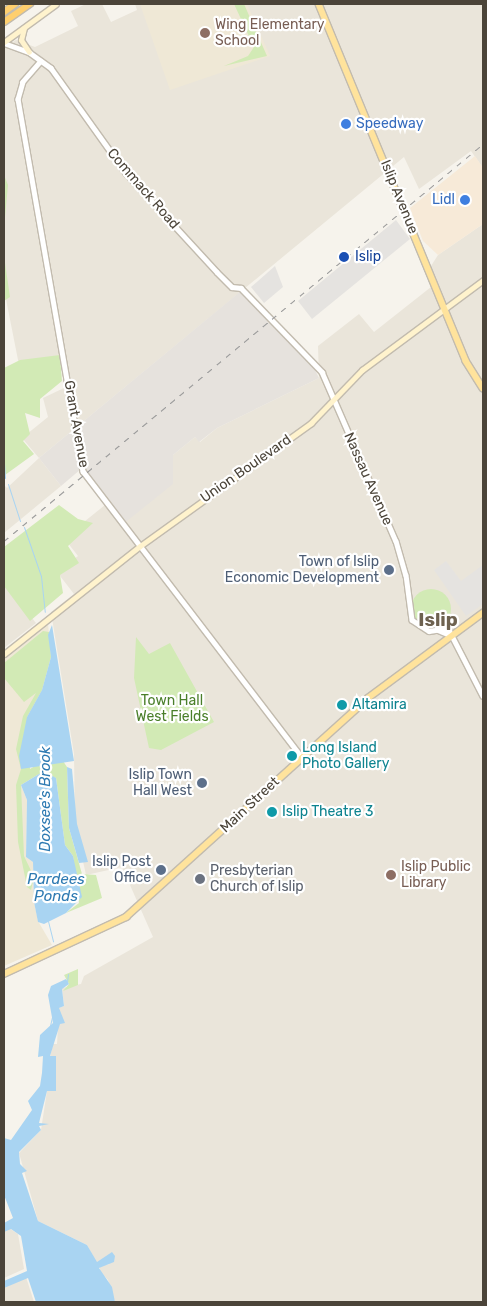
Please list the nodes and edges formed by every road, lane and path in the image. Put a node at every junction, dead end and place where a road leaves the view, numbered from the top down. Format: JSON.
{"nodes":[{"id":1,"x":15,"y":4,"type":"edge"},
{"id":2,"x":30,"y":4,"type":"edge"},
{"id":3,"x":56,"y":4,"type":"edge"},
{"id":4,"x":319,"y":4,"type":"edge"},
{"id":5,"x":4,"y":12,"type":"edge"},
{"id":6,"x":4,"y":22,"type":"edge"},
{"id":7,"x":25,"y":27,"type":"junction"},
{"id":8,"x":4,"y":43,"type":"edge"},
{"id":9,"x":29,"y":52,"type":"junction"},
{"id":10,"x":41,"y":61,"type":"junction"},
{"id":11,"x":483,"y":280,"type":"edge"},
{"id":12,"x":445,"y":308,"type":"junction"},
{"id":13,"x":265,"y":314,"type":"joint"},
{"id":14,"x":483,"y":388,"type":"edge"},
{"id":15,"x":334,"y":400,"type":"junction"},
{"id":16,"x":140,"y":546,"type":"junction"},
{"id":17,"x":483,"y":613,"type":"edge"},
{"id":18,"x":451,"y":636,"type":"junction"},
{"id":19,"x":4,"y":654,"type":"edge"},
{"id":20,"x":483,"y":696,"type":"edge"},
{"id":21,"x":302,"y":757,"type":"junction"},
{"id":22,"x":4,"y":974,"type":"edge"}],
"edges":[{"from":1,"to":5,"type":"highway"},
{"from":2,"to":6,"type":"highway"},
{"from":3,"to":7,"type":"main road"},
{"from":4,"to":12,"type":"main road","name":"Islip Avenue"},
{"from":7,"to":8,"type":"main road"},
{"from":7,"to":9,"type":"main road"},
{"from":8,"to":9,"type":"street","name":"Commack Road"},
{"from":9,"to":10,"type":"street","name":"Commack Road"},
{"from":10,"to":13,"type":"street","name":"Commack Road"},
{"from":10,"to":16,"type":"street","name":"Grant Avenue"},
{"from":11,"to":12,"type":"main road","name":"Union Boulevard"},
{"from":12,"to":14,"type":"main road","name":"Islip Avenue"},
{"from":12,"to":15,"type":"main road","name":"Union Boulevard"},
{"from":13,"to":15,"type":"street","name":"Nassau Avenue"},
{"from":15,"to":16,"type":"main road","name":"Union Boulevard"},
{"from":15,"to":18,"type":"street","name":"Nassau Avenue"},
{"from":16,"to":19,"type":"main road","name":"Union Boulevard"},
{"from":16,"to":21,"type":"street","name":"Grant Avenue"},
{"from":17,"to":18,"type":"main road","name":"Main Street"},
{"from":18,"to":20,"type":"street"},
{"from":18,"to":21,"type":"main road","name":"Main Street"},
{"from":21,"to":22,"type":"main road","name":"Main Street"}]}
